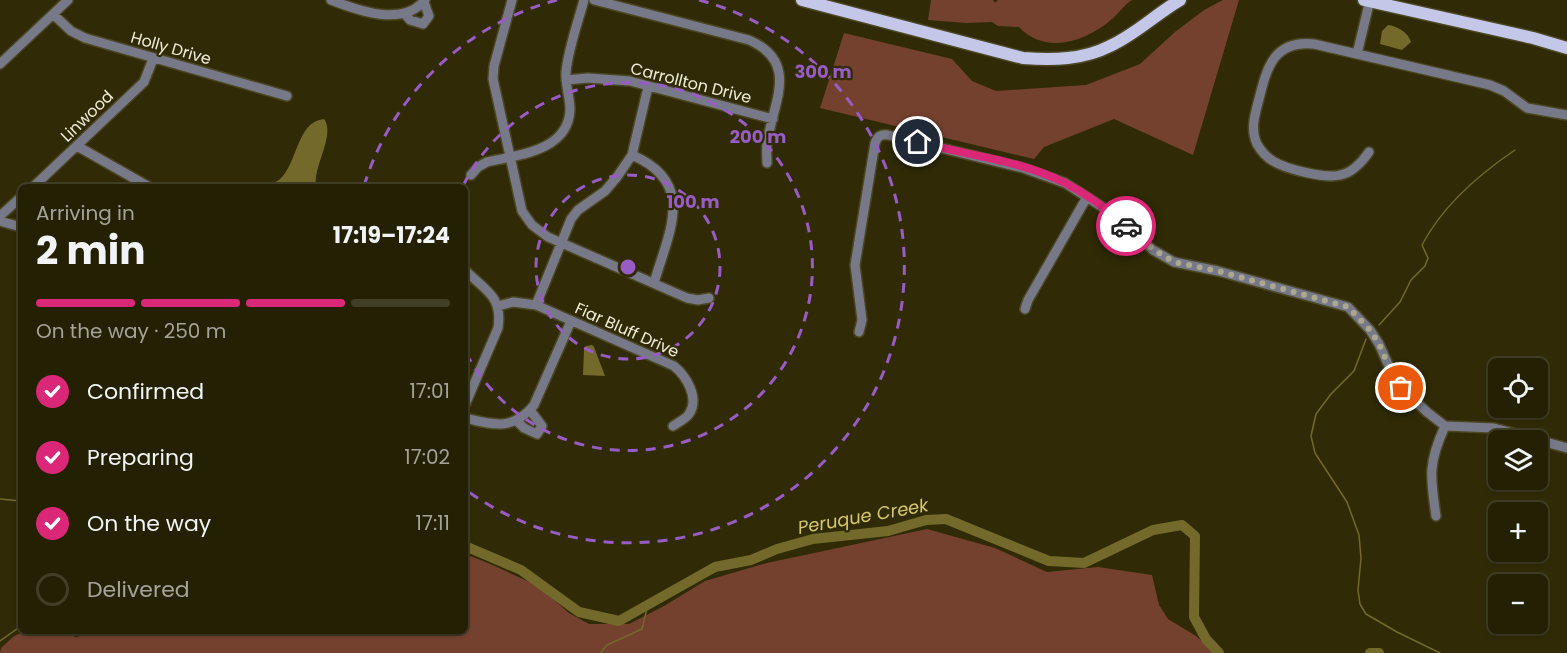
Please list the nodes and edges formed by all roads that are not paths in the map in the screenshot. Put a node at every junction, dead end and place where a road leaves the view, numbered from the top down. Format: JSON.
{"nodes":[{"id":1,"x":68,"y":0,"type":"edge"},
{"id":2,"x":331,"y":0,"type":"edge"},
{"id":3,"x":512,"y":0,"type":"edge"},
{"id":4,"x":584,"y":0,"type":"edge"},
{"id":5,"x":594,"y":0,"type":"edge"},
{"id":6,"x":802,"y":0,"type":"edge"},
{"id":7,"x":1180,"y":0,"type":"edge"},
{"id":8,"x":1368,"y":0,"type":"edge"},
{"id":9,"x":424,"y":1,"type":"edge"},
{"id":10,"x":360,"y":4,"type":"edge"},
{"id":11,"x":405,"y":14,"type":"junction"},
{"id":12,"x":54,"y":15,"type":"junction"},
{"id":13,"x":1567,"y":48,"type":"edge"},
{"id":14,"x":1357,"y":54,"type":"junction"},
{"id":15,"x":153,"y":59,"type":"junction"},
{"id":16,"x":0,"y":64,"type":"edge"},
{"id":17,"x":566,"y":80,"type":"junction"},
{"id":18,"x":648,"y":87,"type":"junction"},
{"id":19,"x":287,"y":96,"type":"dead end"},
{"id":20,"x":1567,"y":115,"type":"edge"},
{"id":21,"x":773,"y":119,"type":"junction"},
{"id":22,"x":77,"y":146,"type":"junction"},
{"id":23,"x":1369,"y":152,"type":"dead end"},
{"id":24,"x":632,"y":155,"type":"junction"},
{"id":25,"x":510,"y":157,"type":"junction"},
{"id":26,"x":767,"y":164,"type":"dead end"},
{"id":27,"x":471,"y":175,"type":"dead end"},
{"id":28,"x":36,"y":184,"type":"edge"},
{"id":29,"x":144,"y":184,"type":"edge"},
{"id":30,"x":1087,"y":197,"type":"junction"},
{"id":31,"x":18,"y":200,"type":"edge"},
{"id":32,"x":0,"y":216,"type":"edge"},
{"id":33,"x":0,"y":221,"type":"edge"},
{"id":34,"x":18,"y":226,"type":"edge"},
{"id":35,"x":561,"y":243,"type":"junction"},
{"id":36,"x":468,"y":272,"type":"edge"},
{"id":37,"x":654,"y":283,"type":"junction"},
{"id":38,"x":709,"y":298,"type":"dead end"},
{"id":39,"x":536,"y":305,"type":"junction"},
{"id":40,"x":498,"y":306,"type":"junction"},
{"id":41,"x":1025,"y":309,"type":"dead end"},
{"id":42,"x":571,"y":321,"type":"junction"},
{"id":43,"x":859,"y":332,"type":"dead end"},
{"id":44,"x":468,"y":398,"type":"edge"},
{"id":45,"x":530,"y":410,"type":"junction"},
{"id":46,"x":468,"y":419,"type":"edge"},
{"id":47,"x":516,"y":420,"type":"junction"},
{"id":48,"x":673,"y":426,"type":"dead end"},
{"id":49,"x":1445,"y":426,"type":"junction"},
{"id":50,"x":1567,"y":448,"type":"edge"},
{"id":51,"x":1436,"y":516,"type":"dead end"}],
"edges":[{"from":1,"to":12,"type":"street"},
{"from":2,"to":10,"type":"street"},
{"from":3,"to":25,"type":"street"},
{"from":4,"to":17,"type":"street"},
{"from":5,"to":21,"type":"street"},
{"from":6,"to":7,"type":"main road"},
{"from":8,"to":13,"type":"main road"},
{"from":8,"to":14,"type":"street"},
{"from":9,"to":11,"type":"street"},
{"from":9,"to":11,"type":"street"},
{"from":10,"to":11,"type":"street"},
{"from":12,"to":15,"type":"street","name":"Holly Drive"},
{"from":12,"to":16,"type":"street"},
{"from":14,"to":20,"type":"street"},
{"from":14,"to":23,"type":"street"},
{"from":15,"to":19,"type":"street","name":"Holly Drive"},
{"from":15,"to":22,"type":"street","name":"Linwood"},
{"from":17,"to":18,"type":"street","name":"Carrollton Drive"},
{"from":17,"to":25,"type":"street"},
{"from":18,"to":21,"type":"street","name":"Carrollton Drive"},
{"from":18,"to":24,"type":"street"},
{"from":21,"to":26,"type":"street"},
{"from":22,"to":28,"type":"street","name":"Linwood"},
{"from":22,"to":29,"type":"street"},
{"from":24,"to":35,"type":"street"},
{"from":24,"to":37,"type":"street"},
{"from":25,"to":27,"type":"street"},
{"from":25,"to":35,"type":"street"},
{"from":30,"to":41,"type":"street"},
{"from":30,"to":43,"type":"street"},
{"from":30,"to":49,"type":"street"},
{"from":31,"to":32,"type":"street"},
{"from":33,"to":34,"type":"street"},
{"from":35,"to":37,"type":"street"},
{"from":35,"to":39,"type":"street"},
{"from":36,"to":40,"type":"street"},
{"from":37,"to":38,"type":"street"},
{"from":39,"to":40,"type":"street","name":"Fiar Bluff Drive"},
{"from":39,"to":42,"type":"street","name":"Fiar Bluff Drive"},
{"from":40,"to":44,"type":"street"},
{"from":42,"to":45,"type":"street"},
{"from":42,"to":48,"type":"street","name":"Fiar Bluff Drive"},
{"from":45,"to":47,"type":"street"},
{"from":45,"to":47,"type":"street"},
{"from":46,"to":47,"type":"street"},
{"from":49,"to":50,"type":"street"},
{"from":49,"to":51,"type":"street"}]}
